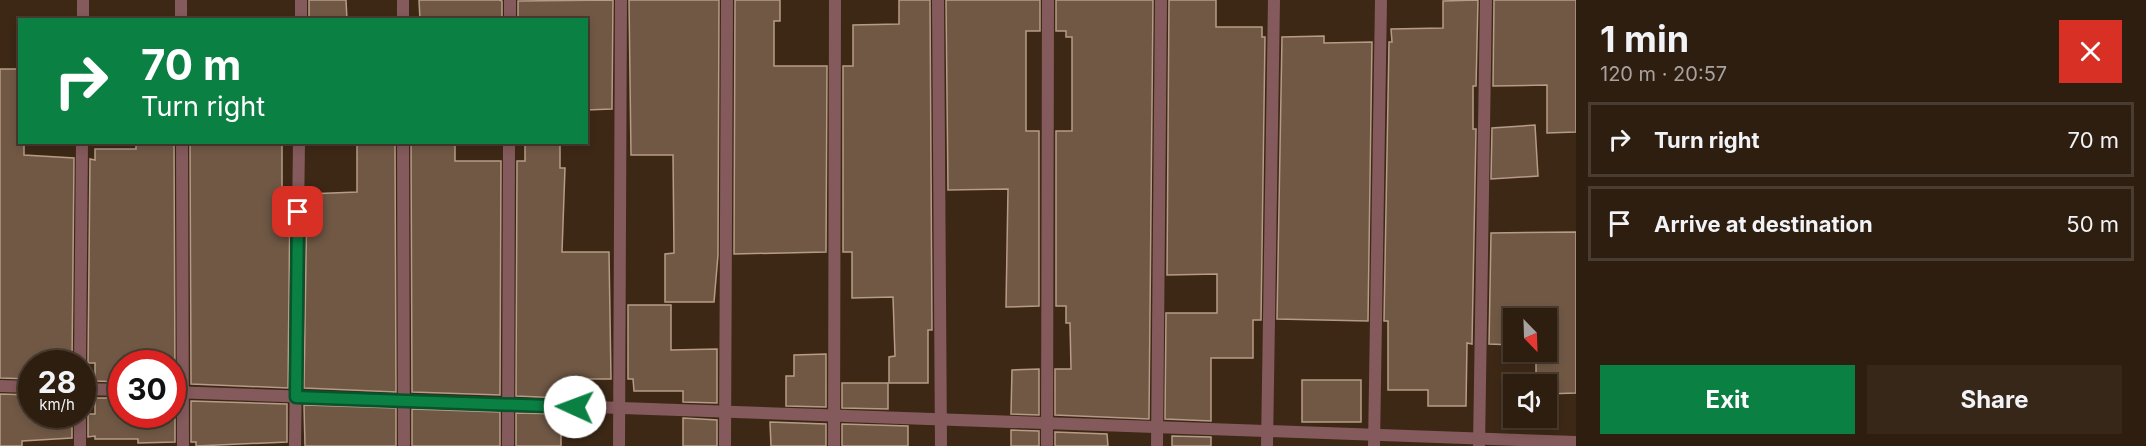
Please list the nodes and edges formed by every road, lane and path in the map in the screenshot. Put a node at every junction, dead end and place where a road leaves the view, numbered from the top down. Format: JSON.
{"nodes":[{"id":1,"x":83,"y":0,"type":"edge"},
{"id":2,"x":180,"y":0,"type":"edge"},
{"id":3,"x":301,"y":0,"type":"edge"},
{"id":4,"x":402,"y":0,"type":"edge"},
{"id":5,"x":510,"y":0,"type":"edge"},
{"id":6,"x":621,"y":0,"type":"edge"},
{"id":7,"x":727,"y":0,"type":"edge"},
{"id":8,"x":835,"y":0,"type":"edge"},
{"id":9,"x":938,"y":0,"type":"edge"},
{"id":10,"x":1048,"y":0,"type":"edge"},
{"id":11,"x":1161,"y":0,"type":"edge"},
{"id":12,"x":1274,"y":0,"type":"edge"},
{"id":13,"x":1381,"y":0,"type":"edge"},
{"id":14,"x":1486,"y":0,"type":"edge"},
{"id":15,"x":83,"y":18,"type":"edge"},
{"id":16,"x":181,"y":18,"type":"edge"},
{"id":17,"x":301,"y":18,"type":"edge"},
{"id":18,"x":403,"y":18,"type":"edge"},
{"id":19,"x":510,"y":18,"type":"edge"},
{"id":20,"x":82,"y":144,"type":"edge"},
{"id":21,"x":182,"y":144,"type":"edge"},
{"id":22,"x":299,"y":144,"type":"edge"},
{"id":23,"x":403,"y":144,"type":"edge"},
{"id":24,"x":509,"y":144,"type":"edge"},
{"id":25,"x":80,"y":350,"type":"edge"},
{"id":26,"x":179,"y":350,"type":"edge"},
{"id":27,"x":0,"y":386,"type":"edge"},
{"id":28,"x":18,"y":387,"type":"edge"},
{"id":29,"x":186,"y":393,"type":"edge"},
{"id":30,"x":296,"y":397,"type":"junction"},
{"id":31,"x":405,"y":400,"type":"junction"},
{"id":32,"x":508,"y":404,"type":"junction"},
{"id":33,"x":619,"y":408,"type":"junction"},
{"id":34,"x":725,"y":412,"type":"junction"},
{"id":35,"x":834,"y":416,"type":"junction"},
{"id":36,"x":941,"y":420,"type":"junction"},
{"id":37,"x":1047,"y":423,"type":"junction"},
{"id":38,"x":1157,"y":427,"type":"junction"},
{"id":39,"x":80,"y":428,"type":"edge"},
{"id":40,"x":181,"y":428,"type":"edge"},
{"id":41,"x":1267,"y":431,"type":"junction"},
{"id":42,"x":1374,"y":440,"type":"edge"},
{"id":43,"x":1479,"y":442,"type":"edge"},
{"id":44,"x":1576,"y":442,"type":"edge"},
{"id":45,"x":80,"y":446,"type":"edge"},
{"id":46,"x":183,"y":446,"type":"edge"},
{"id":47,"x":295,"y":446,"type":"edge"},
{"id":48,"x":404,"y":446,"type":"edge"},
{"id":49,"x":508,"y":446,"type":"edge"},
{"id":50,"x":619,"y":446,"type":"edge"},
{"id":51,"x":725,"y":446,"type":"edge"},
{"id":52,"x":834,"y":446,"type":"edge"},
{"id":53,"x":941,"y":446,"type":"edge"},
{"id":54,"x":1047,"y":446,"type":"edge"},
{"id":55,"x":1157,"y":446,"type":"edge"},
{"id":56,"x":1267,"y":446,"type":"edge"}],
"edges":[{"from":1,"to":15,"type":"street"},
{"from":2,"to":16,"type":"street"},
{"from":3,"to":17,"type":"street"},
{"from":4,"to":18,"type":"street"},
{"from":5,"to":19,"type":"street"},
{"from":6,"to":33,"type":"street"},
{"from":7,"to":34,"type":"street"},
{"from":8,"to":35,"type":"street"},
{"from":9,"to":36,"type":"street"},
{"from":10,"to":37,"type":"street"},
{"from":11,"to":38,"type":"street"},
{"from":12,"to":41,"type":"street"},
{"from":13,"to":42,"type":"street"},
{"from":14,"to":43,"type":"street"},
{"from":20,"to":25,"type":"street"},
{"from":21,"to":26,"type":"street"},
{"from":22,"to":30,"type":"street"},
{"from":23,"to":31,"type":"street"},
{"from":24,"to":32,"type":"street"},
{"from":27,"to":28,"type":"street"},
{"from":29,"to":30,"type":"street"},
{"from":30,"to":31,"type":"street"},
{"from":30,"to":47,"type":"street"},
{"from":31,"to":32,"type":"street"},
{"from":31,"to":48,"type":"street"},
{"from":32,"to":33,"type":"street"},
{"from":32,"to":49,"type":"street"},
{"from":33,"to":34,"type":"street"},
{"from":33,"to":50,"type":"street"},
{"from":34,"to":35,"type":"street"},
{"from":34,"to":51,"type":"street"},
{"from":35,"to":36,"type":"street"},
{"from":35,"to":52,"type":"street"},
{"from":36,"to":37,"type":"street"},
{"from":36,"to":53,"type":"street"},
{"from":37,"to":38,"type":"street"},
{"from":37,"to":54,"type":"street"},
{"from":38,"to":41,"type":"street"},
{"from":38,"to":55,"type":"street"},
{"from":39,"to":45,"type":"street"},
{"from":40,"to":46,"type":"street"},
{"from":41,"to":42,"type":"street"},
{"from":41,"to":56,"type":"street"},
{"from":42,"to":43,"type":"street"},
{"from":43,"to":44,"type":"street"}]}
